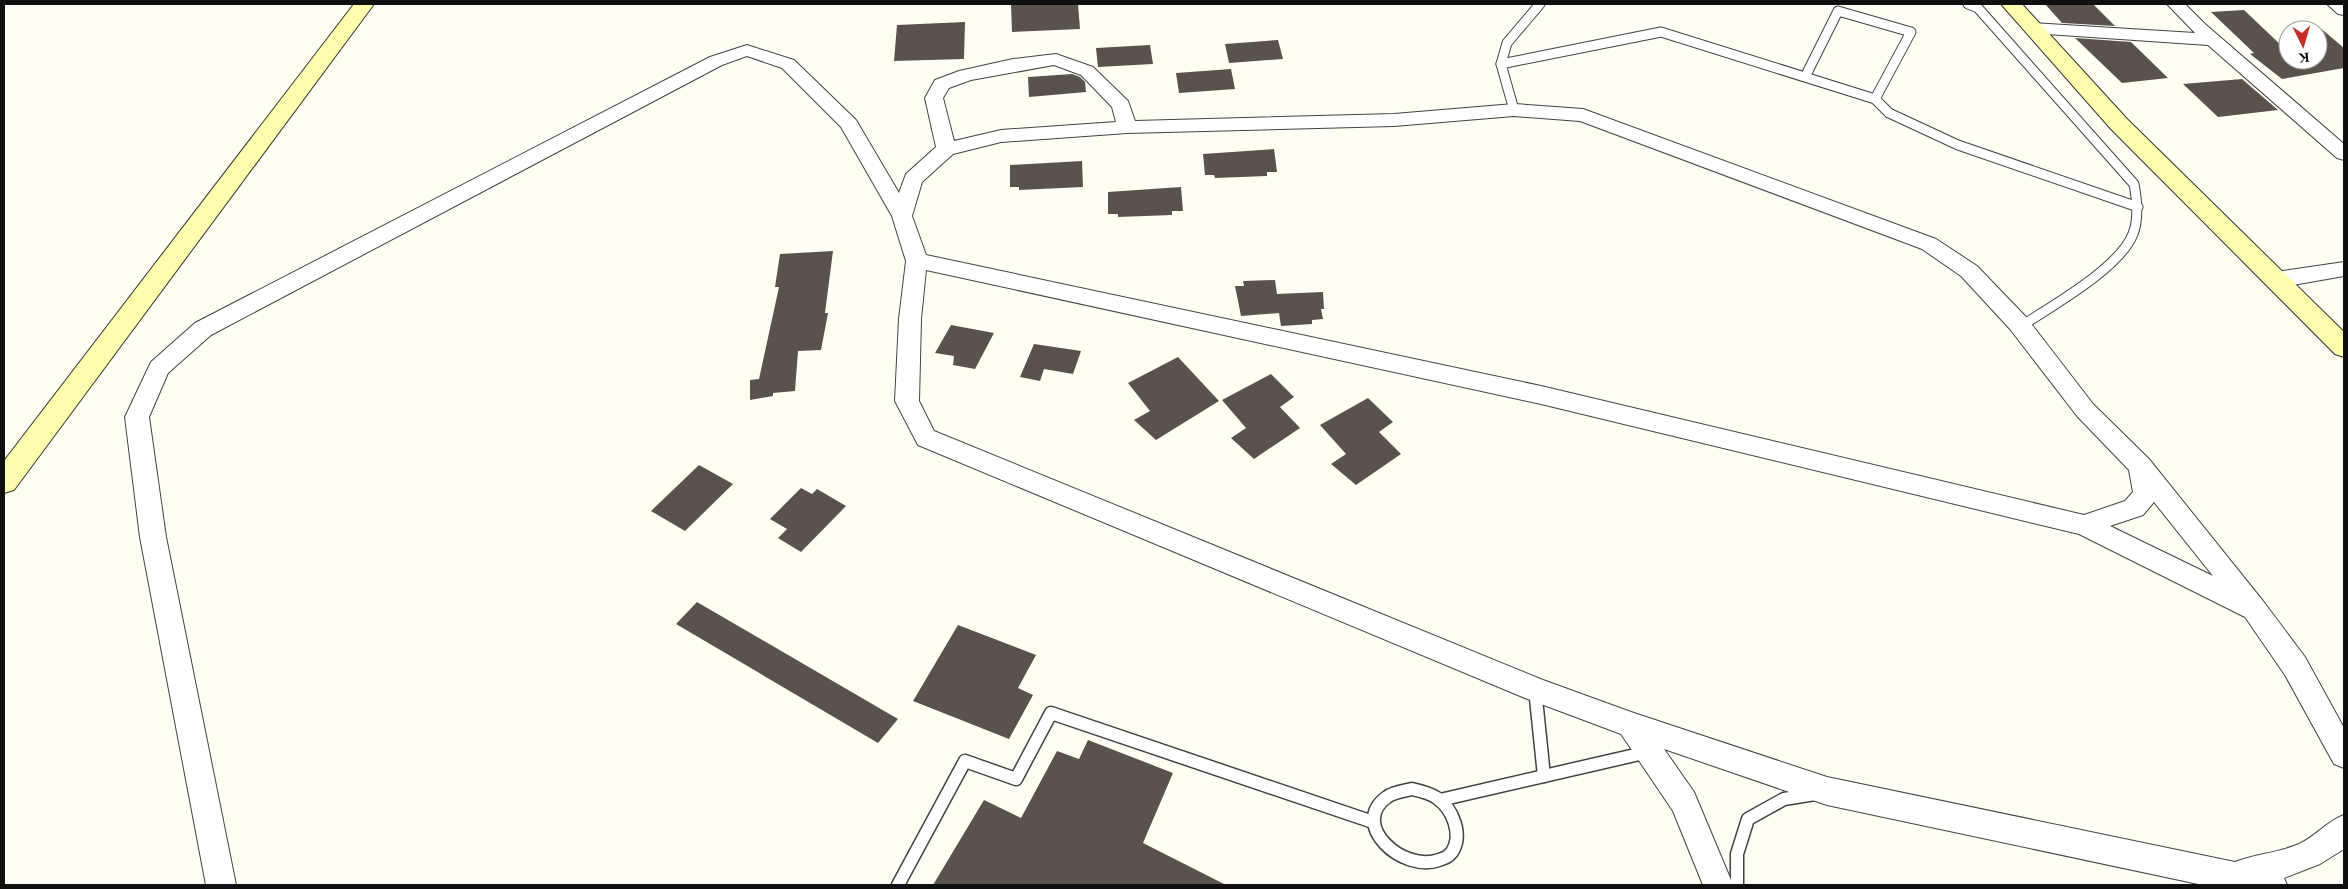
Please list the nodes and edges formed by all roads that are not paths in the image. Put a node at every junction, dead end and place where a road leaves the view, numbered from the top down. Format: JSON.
{"nodes":[{"id":1,"x":364,"y":4,"type":"edge"},
{"id":2,"x":1540,"y":4,"type":"edge"},
{"id":3,"x":1968,"y":4,"type":"edge"},
{"id":4,"x":2011,"y":4,"type":"edge"},
{"id":5,"x":2176,"y":4,"type":"edge"},
{"id":6,"x":2336,"y":4,"type":"edge"},
{"id":7,"x":2344,"y":10,"type":"edge"},
{"id":8,"x":2032,"y":28,"type":"junction"},
{"id":9,"x":2213,"y":40,"type":"junction"},
{"id":10,"x":1502,"y":64,"type":"junction"},
{"id":11,"x":1805,"y":77,"type":"junction"},
{"id":12,"x":1875,"y":99,"type":"junction"},
{"id":13,"x":1514,"y":110,"type":"junction"},
{"id":14,"x":1127,"y":127,"type":"junction"},
{"id":15,"x":946,"y":149,"type":"junction"},
{"id":16,"x":2344,"y":154,"type":"edge"},
{"id":17,"x":2138,"y":207,"type":"junction"},
{"id":18,"x":902,"y":216,"type":"junction"},
{"id":19,"x":917,"y":261,"type":"junction"},
{"id":20,"x":2344,"y":269,"type":"edge"},
{"id":21,"x":2276,"y":280,"type":"junction"},
{"id":22,"x":2020,"y":327,"type":"junction"},
{"id":23,"x":2344,"y":348,"type":"edge"},
{"id":24,"x":2140,"y":466,"type":"junction"},
{"id":25,"x":4,"y":482,"type":"edge"},
{"id":26,"x":2084,"y":525,"type":"junction"},
{"id":27,"x":2254,"y":609,"type":"junction"},
{"id":28,"x":1535,"y":689,"type":"junction"},
{"id":29,"x":1631,"y":725,"type":"junction"},
{"id":30,"x":1650,"y":752,"type":"junction"},
{"id":31,"x":2344,"y":755,"type":"edge"},
{"id":32,"x":1544,"y":776,"type":"junction"},
{"id":33,"x":1827,"y":792,"type":"junction"},
{"id":34,"x":1440,"y":800,"type":"junction"},
{"id":35,"x":1373,"y":822,"type":"junction"},
{"id":36,"x":2344,"y":829,"type":"edge"},
{"id":37,"x":2236,"y":877,"type":"junction"},
{"id":38,"x":221,"y":885,"type":"edge"},
{"id":39,"x":898,"y":885,"type":"edge"},
{"id":40,"x":1718,"y":885,"type":"edge"},
{"id":41,"x":1737,"y":885,"type":"edge"},
{"id":42,"x":2272,"y":885,"type":"edge"}],
"edges":[{"from":1,"to":25,"type":"street"},
{"from":2,"to":10,"type":"lane"},
{"from":3,"to":17,"type":"lane"},
{"from":4,"to":8,"type":"street"},
{"from":5,"to":9,"type":"street"},
{"from":6,"to":7,"type":"street"},
{"from":8,"to":9,"type":"street"},
{"from":8,"to":21,"type":"street"},
{"from":9,"to":16,"type":"street"},
{"from":10,"to":11,"type":"lane"},
{"from":10,"to":13,"type":"lane"},
{"from":11,"to":12,"type":"lane"},
{"from":11,"to":12,"type":"lane"},
{"from":12,"to":17,"type":"lane"},
{"from":13,"to":14,"type":"street"},
{"from":13,"to":22,"type":"street"},
{"from":14,"to":15,"type":"street"},
{"from":14,"to":15,"type":"street"},
{"from":15,"to":18,"type":"street"},
{"from":17,"to":22,"type":"lane"},
{"from":18,"to":19,"type":"street"},
{"from":18,"to":38,"type":"street"},
{"from":19,"to":26,"type":"street"},
{"from":19,"to":28,"type":"street"},
{"from":20,"to":21,"type":"street"},
{"from":21,"to":23,"type":"street"},
{"from":22,"to":24,"type":"street"},
{"from":24,"to":26,"type":"street"},
{"from":24,"to":27,"type":"street"},
{"from":26,"to":27,"type":"street"},
{"from":27,"to":31,"type":"street"},
{"from":28,"to":29,"type":"street"},
{"from":28,"to":32,"type":"lane"},
{"from":29,"to":30,"type":"street"},
{"from":29,"to":33,"type":"street"},
{"from":30,"to":32,"type":"lane"},
{"from":30,"to":40,"type":"street"},
{"from":32,"to":34,"type":"lane"},
{"from":33,"to":37,"type":"street"},
{"from":33,"to":41,"type":"lane"},
{"from":34,"to":35,"type":"lane"},
{"from":34,"to":35,"type":"lane"},
{"from":35,"to":39,"type":"lane"},
{"from":36,"to":37,"type":"street"},
{"from":37,"to":42,"type":"street"}]}
